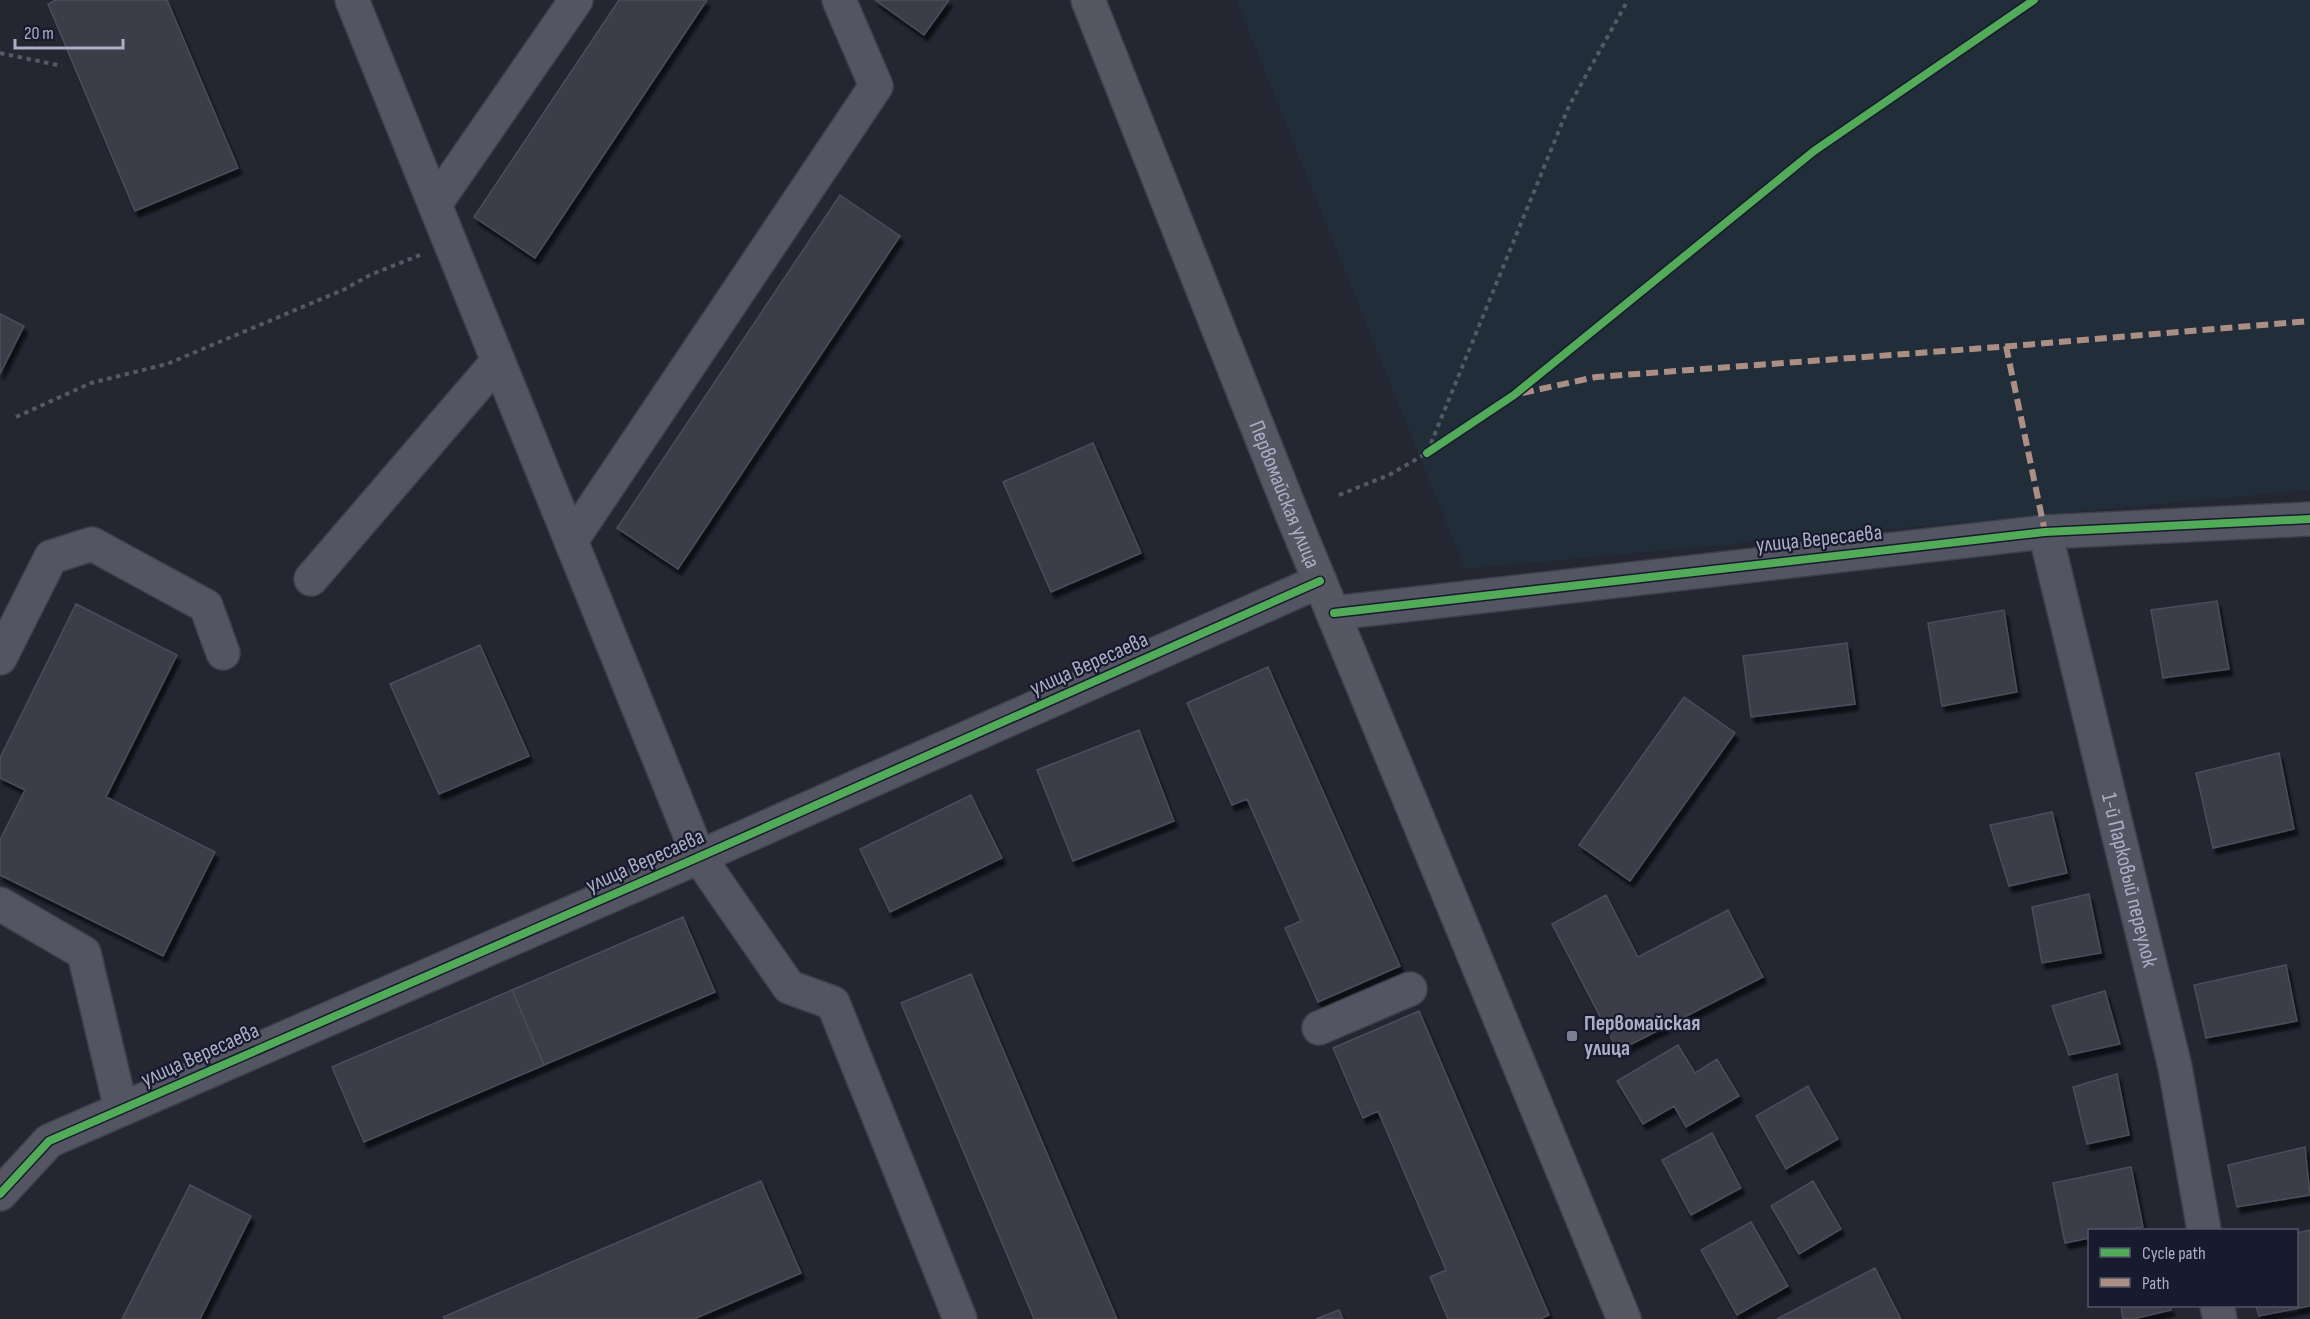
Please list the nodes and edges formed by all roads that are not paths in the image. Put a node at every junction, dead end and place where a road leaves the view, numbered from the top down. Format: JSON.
{"nodes":[{"id":1,"x":352,"y":0,"type":"edge"},
{"id":2,"x":576,"y":0,"type":"edge"},
{"id":3,"x":839,"y":0,"type":"edge"},
{"id":4,"x":1088,"y":0,"type":"edge"},
{"id":5,"x":435,"y":204,"type":"junction"},
{"id":6,"x":498,"y":360,"type":"junction"},
{"id":7,"x":2310,"y":519,"type":"edge"},
{"id":8,"x":2045,"y":532,"type":"junction"},
{"id":9,"x":571,"y":540,"type":"junction"},
{"id":10,"x":311,"y":579,"type":"dead end"},
{"id":11,"x":1320,"y":581,"type":"junction"},
{"id":12,"x":1334,"y":612,"type":"junction"},
{"id":13,"x":223,"y":652,"type":"dead end"},
{"id":14,"x":0,"y":658,"type":"edge"},
{"id":15,"x":699,"y":857,"type":"junction"},
{"id":16,"x":0,"y":904,"type":"edge"},
{"id":17,"x":1410,"y":989,"type":"dead end"},
{"id":18,"x":1319,"y":1028,"type":"dead end"},
{"id":19,"x":121,"y":1109,"type":"junction"},
{"id":20,"x":0,"y":1194,"type":"edge"},
{"id":21,"x":2204,"y":1229,"type":"edge"},
{"id":22,"x":1621,"y":1318,"type":"edge"},
{"id":23,"x":960,"y":1319,"type":"edge"}],
"edges":[{"from":1,"to":5,"type":"street"},
{"from":2,"to":5,"type":"street"},
{"from":3,"to":9,"type":"street"},
{"from":4,"to":11,"type":"main road","name":"Первомайская улица"},
{"from":5,"to":6,"type":"street"},
{"from":6,"to":9,"type":"street"},
{"from":6,"to":10,"type":"street"},
{"from":7,"to":8,"type":"street","name":"улица Вересаева"},
{"from":8,"to":12,"type":"street","name":"улица Вересаева"},
{"from":8,"to":21,"type":"street","name":"1-й Парковый переулок"},
{"from":9,"to":15,"type":"street"},
{"from":11,"to":12,"type":"main road","name":"Первомайская улица"},
{"from":11,"to":15,"type":"street","name":"улица Вересаева"},
{"from":12,"to":22,"type":"main road","name":"Первомайская улица"},
{"from":13,"to":14,"type":"street"},
{"from":15,"to":19,"type":"street","name":"улица Вересаева"},
{"from":15,"to":23,"type":"street"},
{"from":16,"to":19,"type":"street"},
{"from":17,"to":18,"type":"street"},
{"from":19,"to":20,"type":"street","name":"улица Вересаева"}]}
